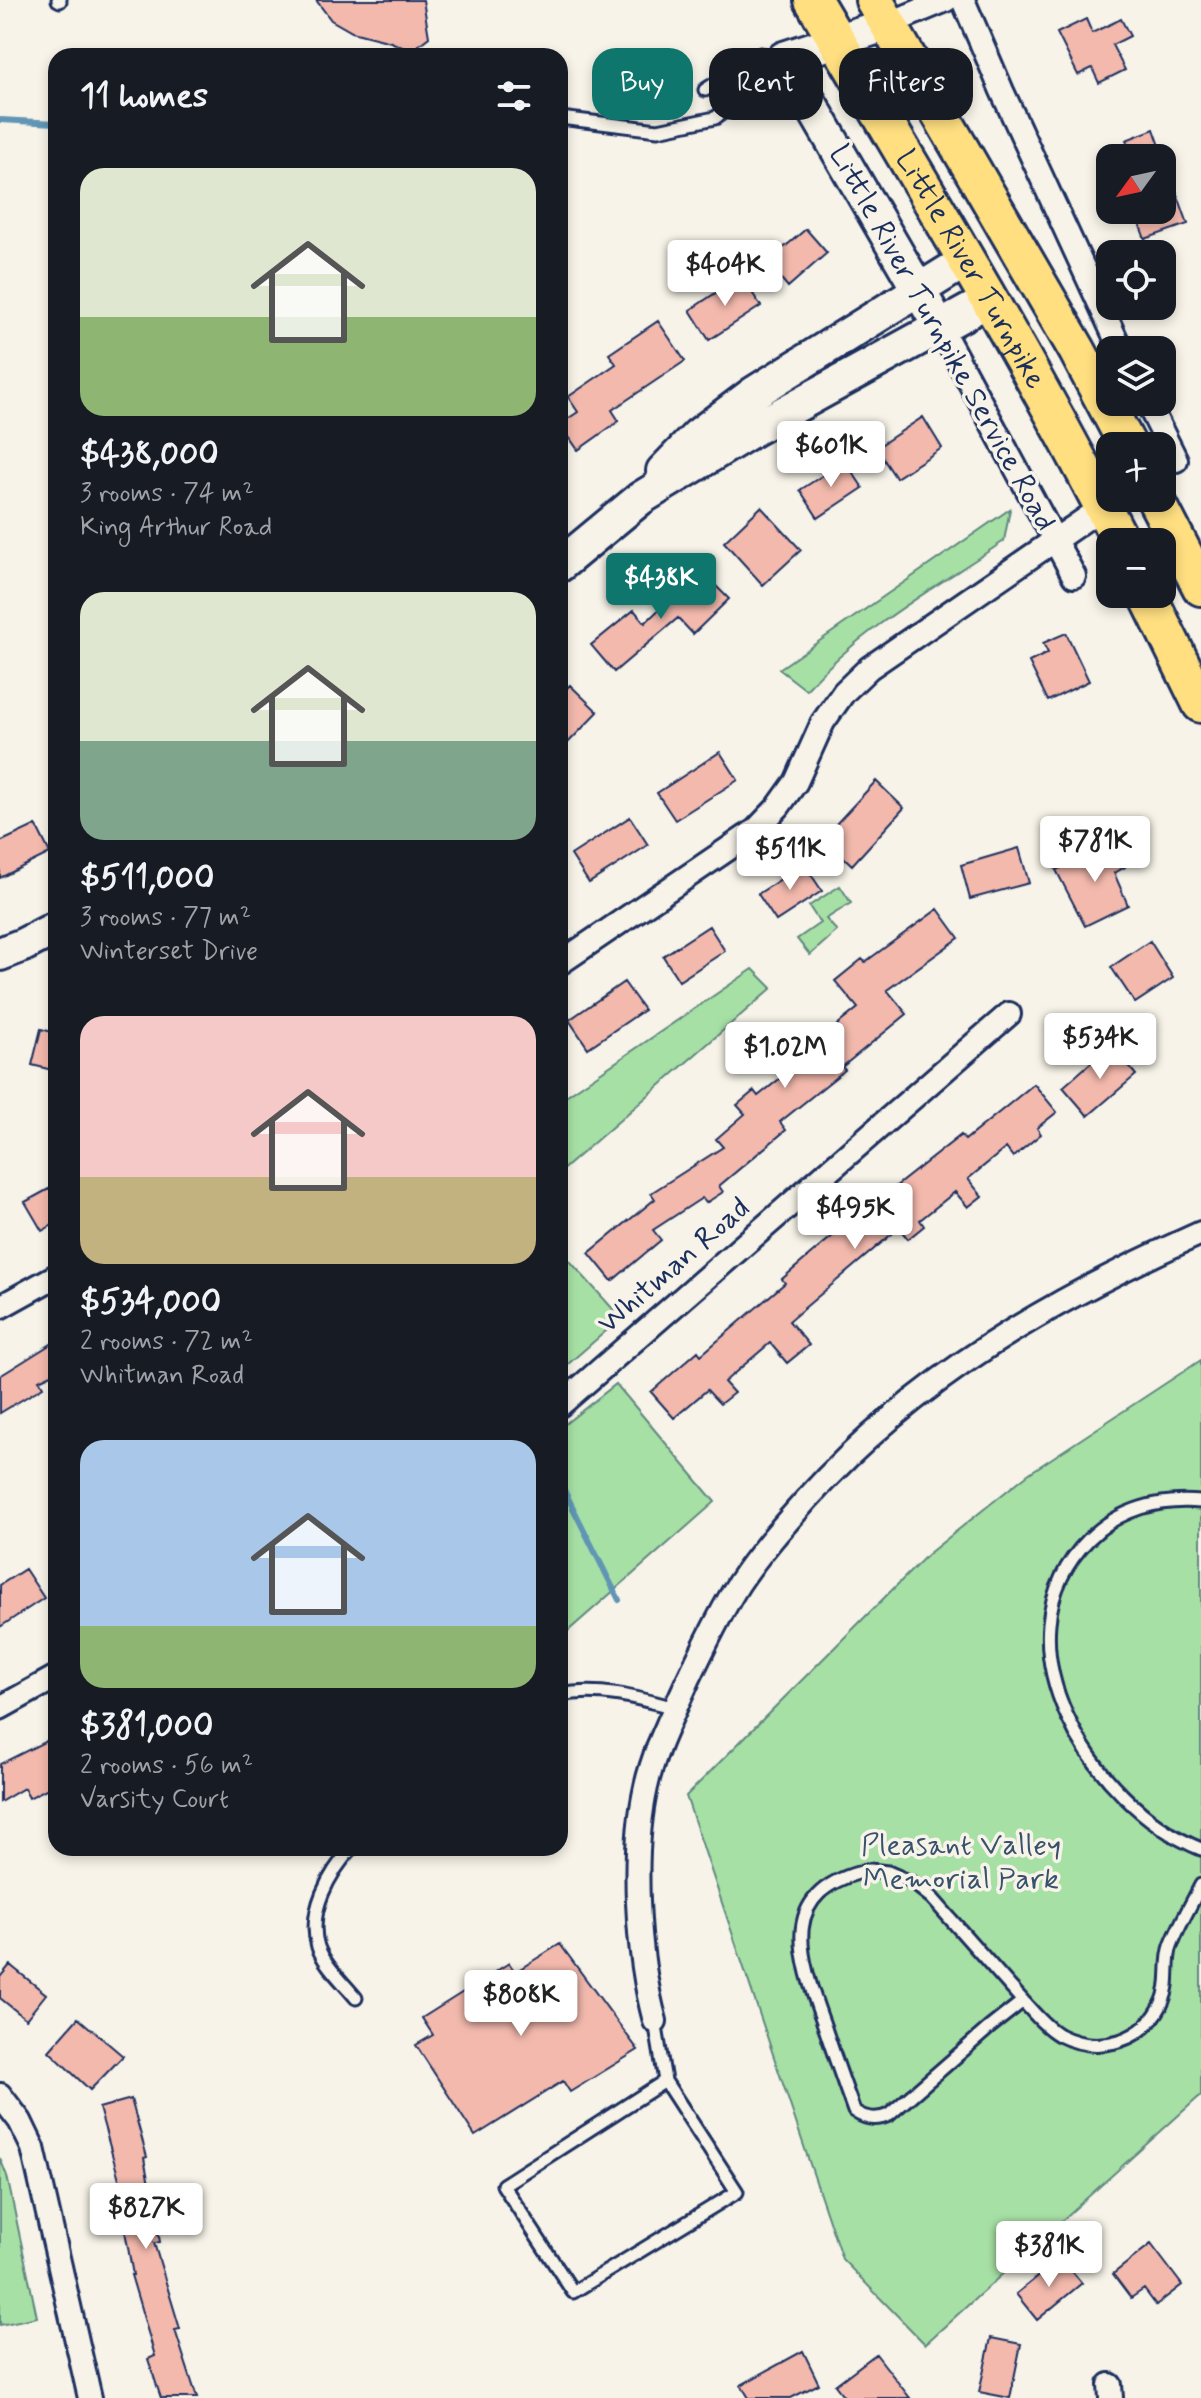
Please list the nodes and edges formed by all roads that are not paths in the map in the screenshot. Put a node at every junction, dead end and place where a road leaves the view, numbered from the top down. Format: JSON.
{"nodes":[{"id":1,"x":813,"y":0,"type":"edge"},
{"id":2,"x":946,"y":0,"type":"edge"},
{"id":3,"x":963,"y":0,"type":"edge"},
{"id":4,"x":881,"y":12,"type":"edge"},
{"id":5,"x":837,"y":41,"type":"junction"},
{"id":6,"x":815,"y":48,"type":"edge"},
{"id":7,"x":709,"y":87,"type":"edge"},
{"id":8,"x":705,"y":90,"type":"dead end"},
{"id":9,"x":568,"y":119,"type":"edge"},
{"id":10,"x":709,"y":119,"type":"edge"},
{"id":11,"x":820,"y":120,"type":"edge"},
{"id":12,"x":967,"y":260,"type":"junction"},
{"id":13,"x":919,"y":291,"type":"junction"},
{"id":14,"x":989,"y":300,"type":"junction"},
{"id":15,"x":940,"y":327,"type":"junction"},
{"id":16,"x":1115,"y":336,"type":"edge"},
{"id":17,"x":1121,"y":432,"type":"edge"},
{"id":18,"x":1096,"y":494,"type":"edge"},
{"id":19,"x":641,"y":498,"type":"junction"},
{"id":20,"x":1096,"y":512,"type":"edge"},
{"id":21,"x":1162,"y":512,"type":"edge"},
{"id":22,"x":1055,"y":539,"type":"junction"},
{"id":23,"x":568,"y":558,"type":"edge"},
{"id":24,"x":1074,"y":576,"type":"dead end"},
{"id":25,"x":1201,"y":587,"type":"edge"},
{"id":26,"x":1154,"y":608,"type":"edge"},
{"id":27,"x":1201,"y":704,"type":"edge"},
{"id":28,"x":48,"y":932,"type":"edge"},
{"id":29,"x":0,"y":954,"type":"edge"},
{"id":30,"x":568,"y":958,"type":"edge"},
{"id":31,"x":1009,"y":1014,"type":"dead end"},
{"id":32,"x":1201,"y":1233,"type":"edge"},
{"id":33,"x":48,"y":1280,"type":"edge"},
{"id":34,"x":0,"y":1307,"type":"edge"},
{"id":35,"x":568,"y":1398,"type":"edge"},
{"id":36,"x":1201,"y":1502,"type":"edge"},
{"id":37,"x":48,"y":1681,"type":"edge"},
{"id":38,"x":568,"y":1695,"type":"edge"},
{"id":39,"x":0,"y":1708,"type":"edge"},
{"id":40,"x":675,"y":1708,"type":"junction"},
{"id":41,"x":1201,"y":1849,"type":"edge"},
{"id":42,"x":346,"y":1856,"type":"edge"},
{"id":43,"x":1201,"y":1885,"type":"edge"},
{"id":44,"x":356,"y":1998,"type":"dead end"},
{"id":45,"x":1023,"y":2001,"type":"junction"},
{"id":46,"x":655,"y":2021,"type":"joint"},
{"id":47,"x":665,"y":2081,"type":"junction"},
{"id":48,"x":0,"y":2095,"type":"edge"},
{"id":49,"x":90,"y":2398,"type":"edge"}],
"edges":[{"from":1,"to":5,"type":"main road","name":"Little River Turnpike"},
{"from":2,"to":4,"type":"street"},
{"from":3,"to":16,"type":"street"},
{"from":4,"to":5,"type":"street"},
{"from":4,"to":17,"type":"main road","name":"Little River Turnpike"},
{"from":5,"to":6,"type":"street"},
{"from":5,"to":12,"type":"main road","name":"Little River Turnpike"},
{"from":7,"to":8,"type":"lane"},
{"from":9,"to":10,"type":"lane"},
{"from":11,"to":13,"type":"street","name":"Little River Turnpike Service Road"},
{"from":12,"to":13,"type":"street"},
{"from":12,"to":14,"type":"main road","name":"Little River Turnpike"},
{"from":13,"to":15,"type":"street","name":"Little River Turnpike Service Road"},
{"from":13,"to":19,"type":"street"},
{"from":14,"to":15,"type":"street"},
{"from":14,"to":18,"type":"main road","name":"Little River Turnpike"},
{"from":15,"to":19,"type":"street"},
{"from":15,"to":22,"type":"street","name":"Little River Turnpike Service Road"},
{"from":19,"to":23,"type":"street"},
{"from":20,"to":22,"type":"street"},
{"from":21,"to":25,"type":"main road"},
{"from":22,"to":24,"type":"street","name":"Little River Turnpike Service Road"},
{"from":22,"to":30,"type":"street"},
{"from":26,"to":27,"type":"main road"},
{"from":28,"to":29,"type":"street"},
{"from":31,"to":35,"type":"street","name":"Whitman Road"},
{"from":32,"to":40,"type":"street"},
{"from":33,"to":34,"type":"street"},
{"from":36,"to":41,"type":"lane"},
{"from":37,"to":39,"type":"street"},
{"from":38,"to":40,"type":"lane"},
{"from":40,"to":46,"type":"street"},
{"from":42,"to":44,"type":"lane"},
{"from":43,"to":45,"type":"lane"},
{"from":45,"to":45,"type":"lane"},
{"from":46,"to":47,"type":"lane"},
{"from":47,"to":47,"type":"lane"},
{"from":48,"to":49,"type":"street"}]}
